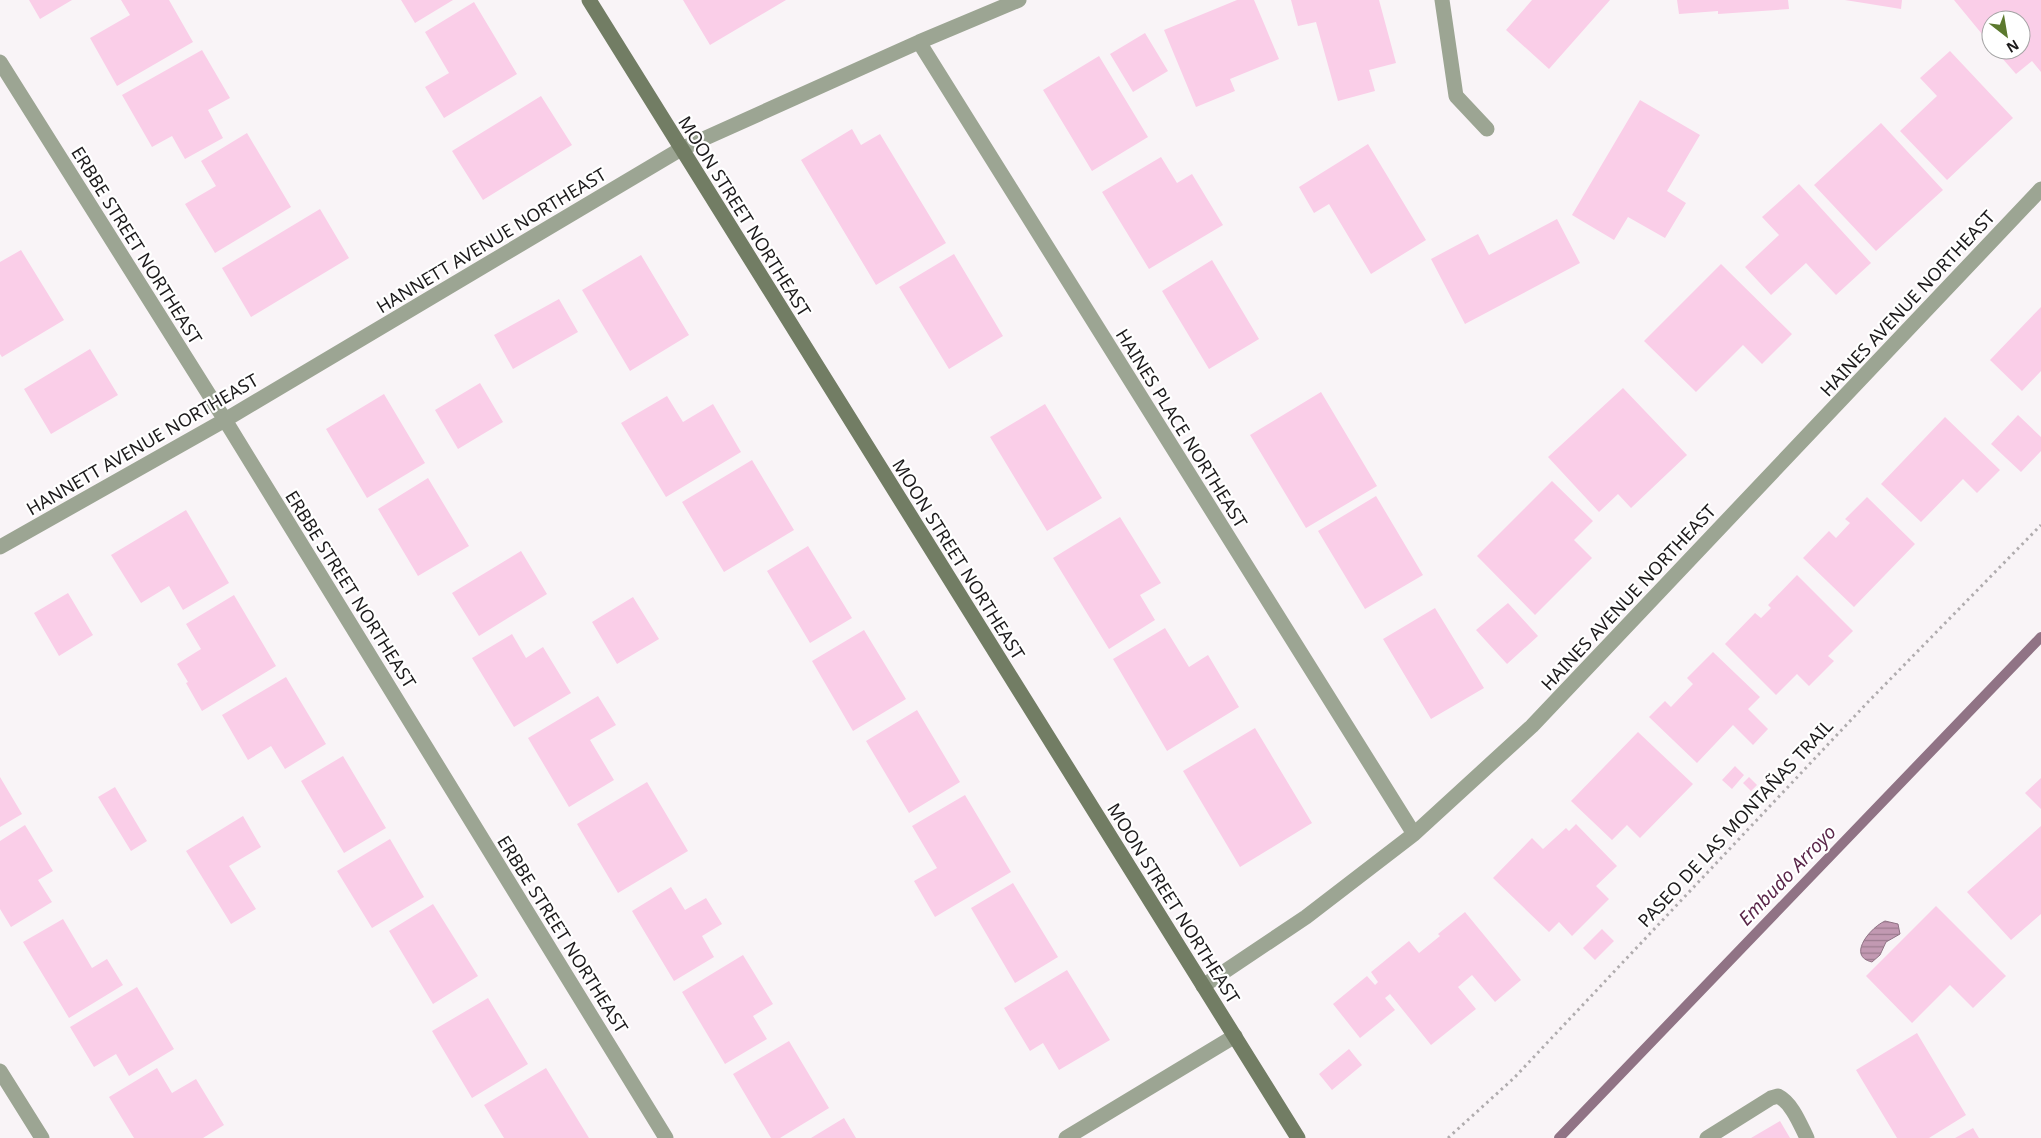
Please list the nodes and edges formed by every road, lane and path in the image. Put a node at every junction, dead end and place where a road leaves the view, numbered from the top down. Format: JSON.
{"nodes":[{"id":1,"x":589,"y":0,"type":"edge"},
{"id":2,"x":1019,"y":0,"type":"edge"},
{"id":3,"x":1442,"y":0,"type":"edge"},
{"id":4,"x":919,"y":42,"type":"junction"},
{"id":5,"x":0,"y":62,"type":"edge"},
{"id":6,"x":1487,"y":130,"type":"dead end"},
{"id":7,"x":681,"y":149,"type":"junction"},
{"id":8,"x":2041,"y":189,"type":"edge"},
{"id":9,"x":225,"y":420,"type":"junction"},
{"id":10,"x":2041,"y":525,"type":"edge"},
{"id":11,"x":0,"y":547,"type":"edge"},
{"id":12,"x":1414,"y":834,"type":"junction"},
{"id":13,"x":1204,"y":986,"type":"junction"},
{"id":14,"x":1235,"y":1036,"type":"junction"},
{"id":15,"x":0,"y":1071,"type":"edge"},
{"id":16,"x":42,"y":1138,"type":"edge"},
{"id":17,"x":666,"y":1138,"type":"edge"},
{"id":18,"x":1066,"y":1138,"type":"edge"},
{"id":19,"x":1298,"y":1138,"type":"edge"},
{"id":20,"x":1448,"y":1138,"type":"edge"},
{"id":21,"x":1707,"y":1138,"type":"edge"},
{"id":22,"x":1807,"y":1138,"type":"edge"}],
"edges":[{"from":1,"to":7,"type":"street","name":"MOON STREET NORTHEAST"},
{"from":2,"to":4,"type":"street","name":"HANNETT AVENUE NORTHEAST"},
{"from":3,"to":6,"type":"street"},
{"from":4,"to":7,"type":"street","name":"HANNETT AVENUE NORTHEAST"},
{"from":4,"to":12,"type":"street","name":"HAINES PLACE NORTHEAST"},
{"from":5,"to":9,"type":"street","name":"ERBBE STREET NORTHEAST"},
{"from":7,"to":9,"type":"street","name":"HANNETT AVENUE NORTHEAST"},
{"from":7,"to":13,"type":"street","name":"MOON STREET NORTHEAST"},
{"from":8,"to":12,"type":"street","name":"HAINES AVENUE NORTHEAST"},
{"from":9,"to":11,"type":"street","name":"HANNETT AVENUE NORTHEAST"},
{"from":9,"to":17,"type":"street","name":"ERBBE STREET NORTHEAST"},
{"from":10,"to":20,"type":"path","name":"PASEO DE LAS MONTAÑAS TRAIL"},
{"from":12,"to":13,"type":"street","name":"HAINES AVENUE NORTHEAST"},
{"from":13,"to":14,"type":"street","name":"MOON STREET NORTHEAST"},
{"from":14,"to":18,"type":"street"},
{"from":14,"to":19,"type":"street","name":"MOON STREET NORTHEAST"},
{"from":15,"to":16,"type":"street"},
{"from":21,"to":22,"type":"street"}]}
